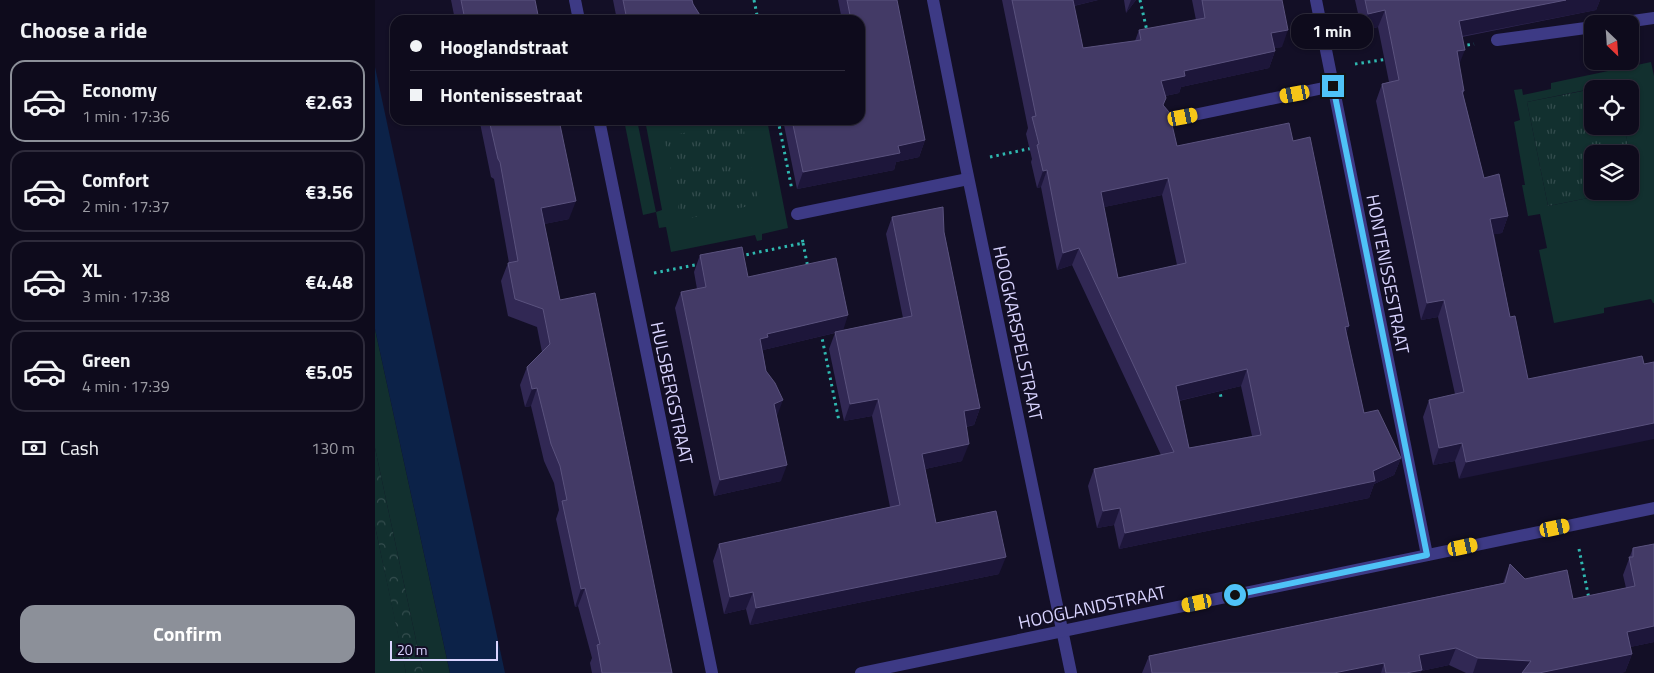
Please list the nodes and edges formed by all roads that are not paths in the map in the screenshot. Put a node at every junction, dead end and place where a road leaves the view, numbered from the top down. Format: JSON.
{"nodes":[{"id":1,"x":575,"y":0,"type":"edge"},
{"id":2,"x":933,"y":0,"type":"edge"},
{"id":3,"x":1316,"y":0,"type":"edge"},
{"id":4,"x":578,"y":15,"type":"edge"},
{"id":5,"x":1654,"y":18,"type":"edge"},
{"id":6,"x":1639,"y":20,"type":"edge"},
{"id":7,"x":1584,"y":27,"type":"edge"},
{"id":8,"x":1497,"y":40,"type":"road end"},
{"id":9,"x":1333,"y":86,"type":"junction"},
{"id":10,"x":1165,"y":120,"type":"edge"},
{"id":11,"x":600,"y":125,"type":"edge"},
{"id":12,"x":968,"y":179,"type":"junction"},
{"id":13,"x":797,"y":214,"type":"road end"},
{"id":14,"x":1654,"y":508,"type":"edge"},
{"id":15,"x":1427,"y":555,"type":"junction"},
{"id":16,"x":1063,"y":631,"type":"junction"},
{"id":17,"x":712,"y":673,"type":"edge"},
{"id":18,"x":861,"y":673,"type":"edge"},
{"id":19,"x":1071,"y":673,"type":"edge"}],
"edges":[{"from":1,"to":4,"type":"street"},
{"from":2,"to":12,"type":"street","name":"HOOGKARSPELSTRAAT"},
{"from":3,"to":9,"type":"street","name":"HONTENISSESTRAAT"},
{"from":5,"to":6,"type":"street"},
{"from":7,"to":8,"type":"street"},
{"from":9,"to":10,"type":"street"},
{"from":9,"to":15,"type":"street","name":"HONTENISSESTRAAT"},
{"from":11,"to":17,"type":"street","name":"HULSBERGSTRAAT"},
{"from":12,"to":13,"type":"street"},
{"from":12,"to":16,"type":"street","name":"HOOGKARSPELSTRAAT"},
{"from":14,"to":15,"type":"street","name":"HOOGLANDSTRAAT"},
{"from":15,"to":16,"type":"street","name":"HOOGLANDSTRAAT"},
{"from":16,"to":18,"type":"street","name":"HOOGLANDSTRAAT"},
{"from":16,"to":19,"type":"street","name":"HOOGKARSPELSTRAAT"}]}
